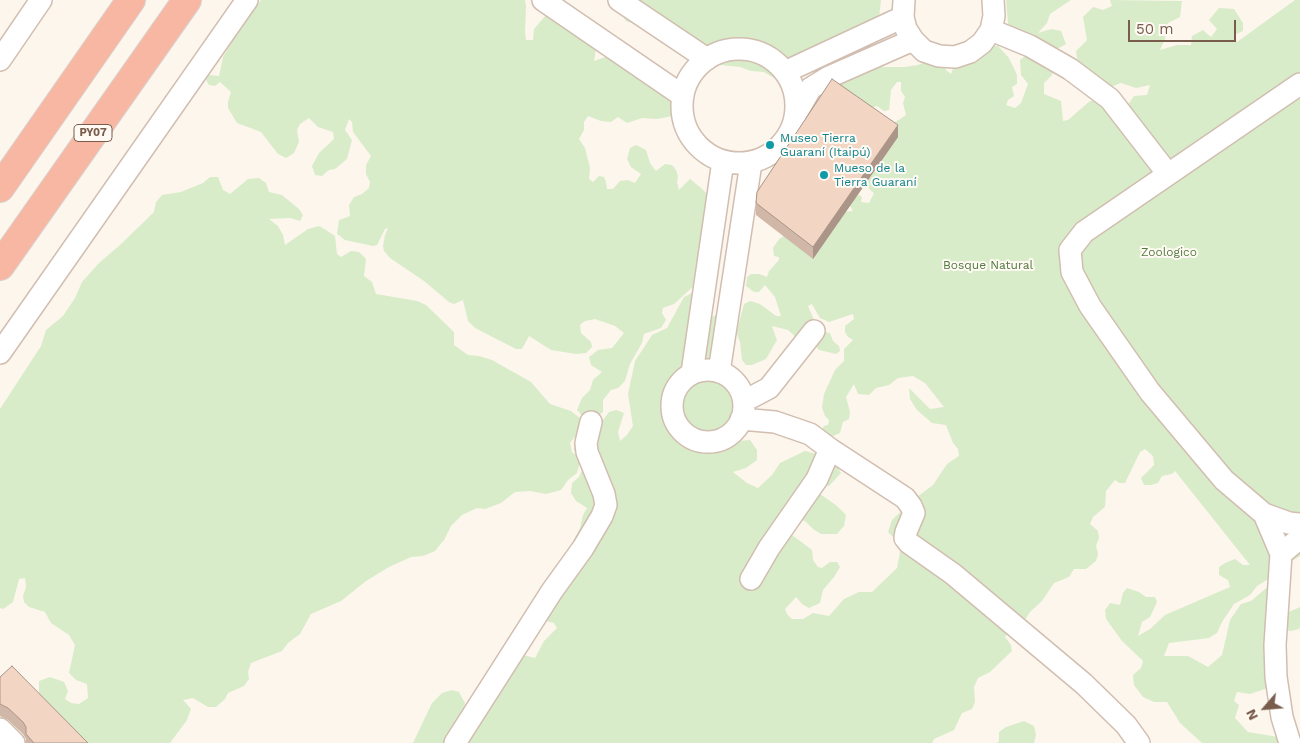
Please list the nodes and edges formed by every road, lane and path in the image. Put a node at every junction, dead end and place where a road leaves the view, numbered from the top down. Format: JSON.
{"nodes":[{"id":1,"x":41,"y":0,"type":"edge"},
{"id":2,"x":131,"y":0,"type":"edge"},
{"id":3,"x":187,"y":0,"type":"edge"},
{"id":4,"x":248,"y":0,"type":"edge"},
{"id":5,"x":543,"y":0,"type":"edge"},
{"id":6,"x":619,"y":0,"type":"edge"},
{"id":7,"x":993,"y":0,"type":"edge"},
{"id":8,"x":903,"y":9,"type":"edge"},
{"id":9,"x":991,"y":30,"type":"junction"},
{"id":10,"x":913,"y":40,"type":"junction"},
{"id":11,"x":707,"y":59,"type":"junction"},
{"id":12,"x":0,"y":60,"type":"edge"},
{"id":13,"x":785,"y":72,"type":"junction"},
{"id":14,"x":1300,"y":84,"type":"edge"},
{"id":15,"x":683,"y":96,"type":"junction"},
{"id":16,"x":797,"y":112,"type":"junction"},
{"id":17,"x":723,"y":162,"type":"junction"},
{"id":18,"x":751,"y":163,"type":"junction"},
{"id":19,"x":1168,"y":174,"type":"junction"},
{"id":20,"x":0,"y":188,"type":"edge"},
{"id":21,"x":0,"y":266,"type":"edge"},
{"id":22,"x":814,"y":331,"type":"dead end"},
{"id":23,"x":0,"y":353,"type":"edge"},
{"id":24,"x":719,"y":372,"type":"junction"},
{"id":25,"x":692,"y":374,"type":"junction"},
{"id":26,"x":743,"y":397,"type":"junction"},
{"id":27,"x":742,"y":419,"type":"junction"},
{"id":28,"x":591,"y":422,"type":"dead end"},
{"id":29,"x":830,"y":449,"type":"junction"},
{"id":30,"x":1264,"y":514,"type":"junction"},
{"id":31,"x":1300,"y":524,"type":"edge"},
{"id":32,"x":1300,"y":538,"type":"edge"},
{"id":33,"x":1281,"y":554,"type":"junction"},
{"id":34,"x":751,"y":579,"type":"dead end"},
{"id":35,"x":0,"y":729,"type":"edge"},
{"id":36,"x":14,"y":743,"type":"edge"},
{"id":37,"x":455,"y":743,"type":"edge"},
{"id":38,"x":1139,"y":743,"type":"edge"},
{"id":39,"x":1290,"y":743,"type":"edge"}],
"edges":[{"from":1,"to":12,"type":"lane"},
{"from":2,"to":20,"type":"highway"},
{"from":3,"to":21,"type":"highway","number":"PY07"},
{"from":4,"to":23,"type":"lane"},
{"from":5,"to":15,"type":"lane"},
{"from":6,"to":11,"type":"lane"},
{"from":7,"to":9,"type":"lane"},
{"from":8,"to":10,"type":"lane"},
{"from":8,"to":13,"type":"lane"},
{"from":9,"to":10,"type":"lane"},
{"from":9,"to":19,"type":"lane"},
{"from":10,"to":16,"type":"lane"},
{"from":11,"to":13,"type":"lane"},
{"from":11,"to":15,"type":"lane"},
{"from":13,"to":16,"type":"lane"},
{"from":14,"to":19,"type":"lane"},
{"from":15,"to":17,"type":"lane"},
{"from":16,"to":18,"type":"lane"},
{"from":17,"to":18,"type":"lane"},
{"from":17,"to":25,"type":"lane"},
{"from":18,"to":24,"type":"lane"},
{"from":19,"to":30,"type":"lane"},
{"from":22,"to":26,"type":"lane"},
{"from":24,"to":25,"type":"lane"},
{"from":24,"to":26,"type":"lane"},
{"from":25,"to":27,"type":"lane"},
{"from":26,"to":27,"type":"lane"},
{"from":27,"to":29,"type":"lane"},
{"from":28,"to":37,"type":"lane"},
{"from":29,"to":34,"type":"lane"},
{"from":29,"to":38,"type":"lane"},
{"from":30,"to":31,"type":"lane"},
{"from":30,"to":33,"type":"lane"},
{"from":32,"to":33,"type":"lane"},
{"from":33,"to":39,"type":"lane"},
{"from":35,"to":36,"type":"lane"}]}
